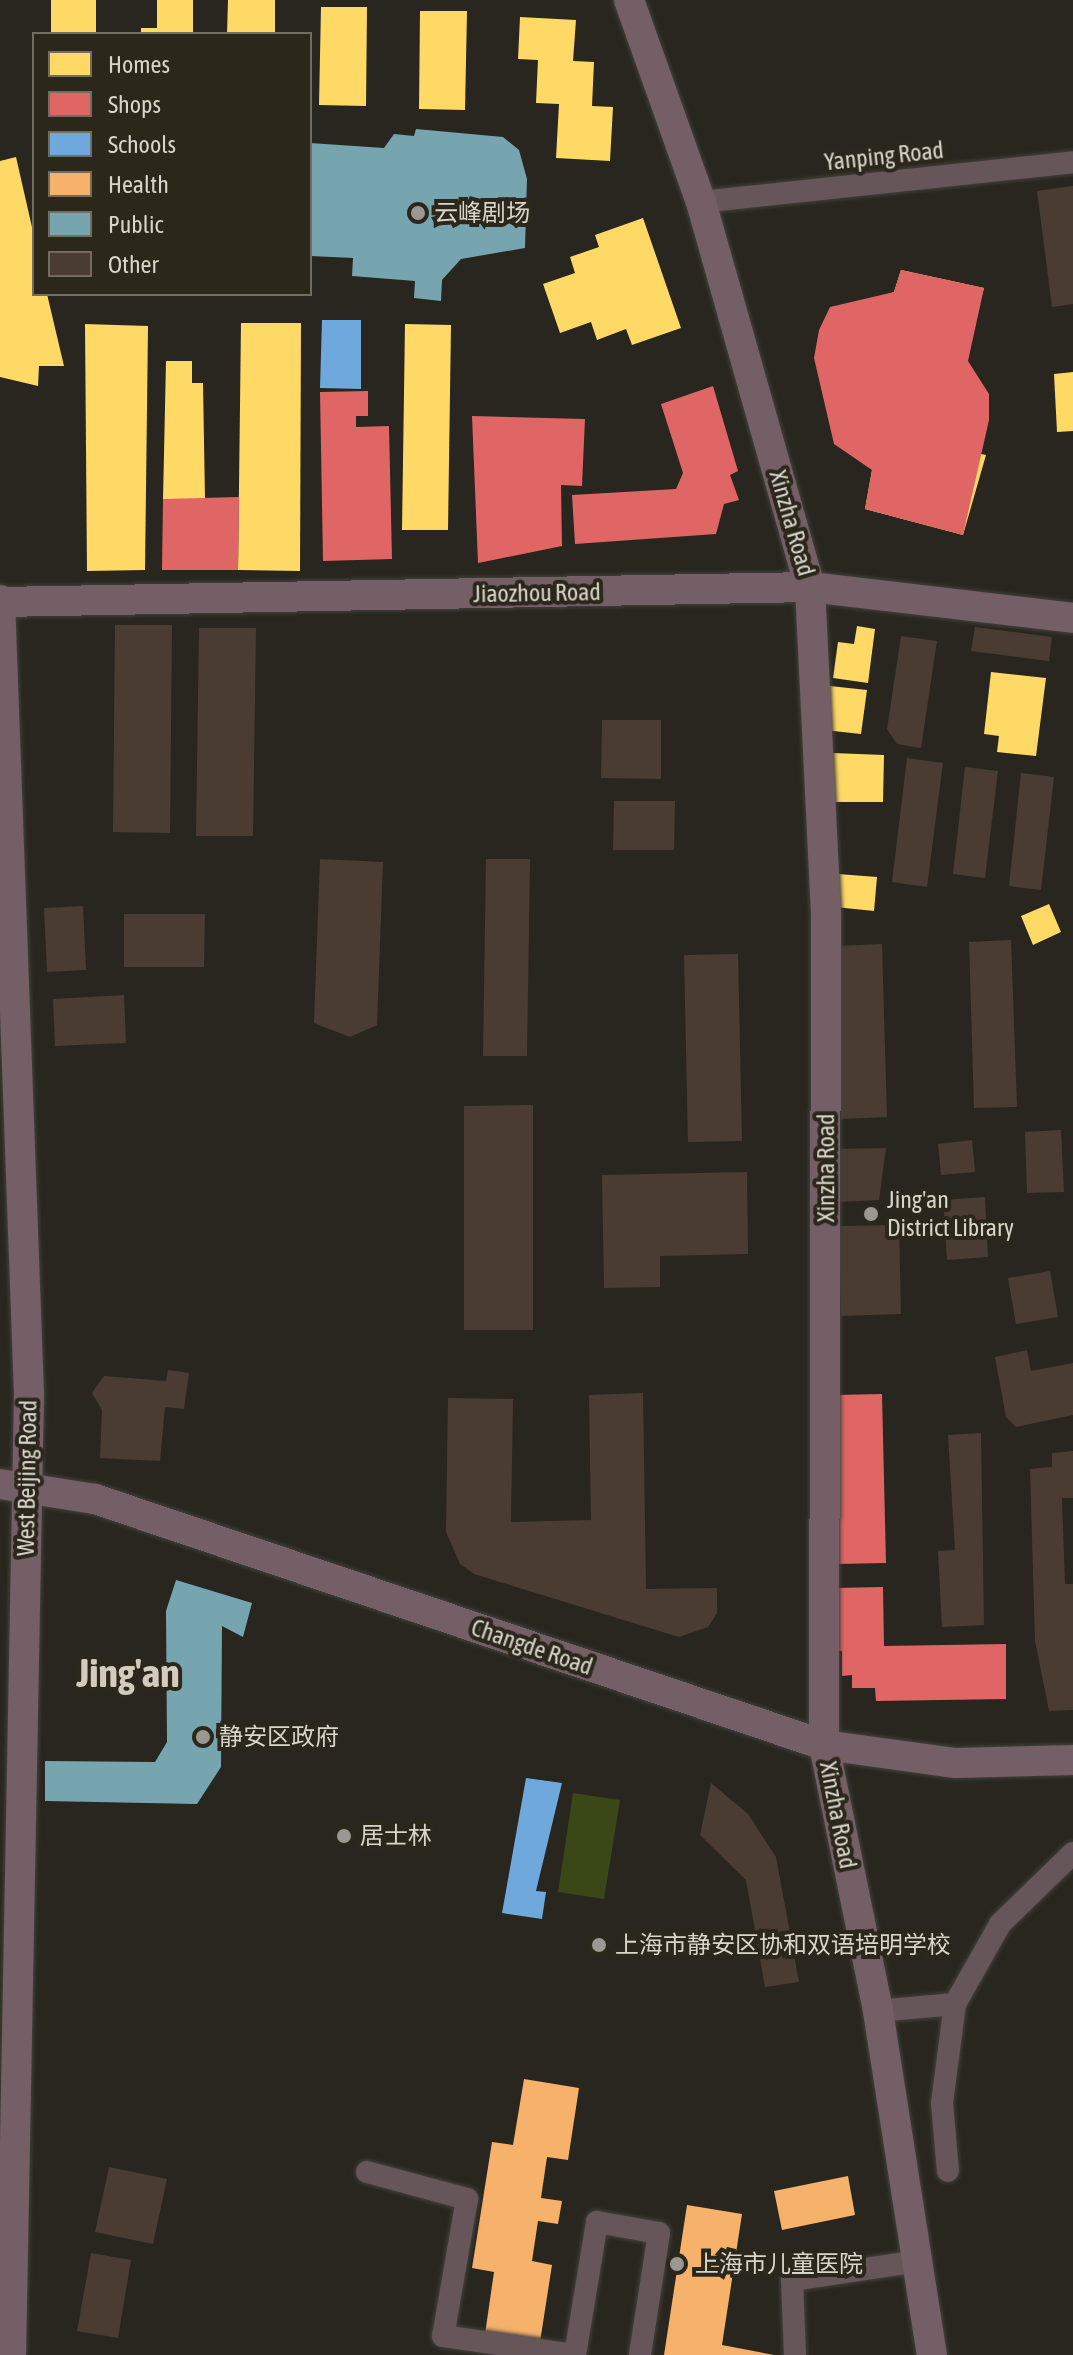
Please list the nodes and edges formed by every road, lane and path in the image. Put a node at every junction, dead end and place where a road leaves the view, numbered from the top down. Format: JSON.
{"nodes":[{"id":1,"x":629,"y":0,"type":"edge"},
{"id":2,"x":1073,"y":162,"type":"edge"},
{"id":3,"x":701,"y":202,"type":"junction"},
{"id":4,"x":810,"y":587,"type":"junction"},
{"id":5,"x":0,"y":602,"type":"edge"},
{"id":6,"x":1073,"y":618,"type":"edge"},
{"id":7,"x":14,"y":1486,"type":"edge"},
{"id":8,"x":824,"y":1745,"type":"junction"},
{"id":9,"x":1073,"y":1760,"type":"edge"},
{"id":10,"x":1073,"y":1853,"type":"edge"},
{"id":11,"x":955,"y":2004,"type":"junction"},
{"id":12,"x":878,"y":2011,"type":"junction"},
{"id":13,"x":948,"y":2171,"type":"dead end"},
{"id":14,"x":367,"y":2172,"type":"dead end"},
{"id":15,"x":913,"y":2262,"type":"junction"},
{"id":16,"x":6,"y":2271,"type":"edge"},
{"id":17,"x":11,"y":2355,"type":"edge"},
{"id":18,"x":574,"y":2355,"type":"edge"},
{"id":19,"x":640,"y":2355,"type":"edge"},
{"id":20,"x":795,"y":2355,"type":"edge"},
{"id":21,"x":932,"y":2355,"type":"edge"}],
"edges":[{"from":1,"to":3,"type":"main road","name":"Xinzha Road"},
{"from":2,"to":3,"type":"street","name":"Yanping Road"},
{"from":3,"to":4,"type":"main road","name":"Xinzha Road"},
{"from":4,"to":5,"type":"main road","name":"Jiaozhou Road"},
{"from":4,"to":6,"type":"main road","name":"Jiaozhou Road"},
{"from":4,"to":8,"type":"main road","name":"Xinzha Road"},
{"from":5,"to":7,"type":"main road","name":"West Beijing Road"},
{"from":7,"to":8,"type":"main road","name":"Changde Road"},
{"from":7,"to":16,"type":"main road","name":"West Beijing Road"},
{"from":8,"to":9,"type":"main road","name":"Changde Road"},
{"from":8,"to":12,"type":"main road","name":"Xinzha Road"},
{"from":10,"to":11,"type":"street"},
{"from":11,"to":12,"type":"street"},
{"from":11,"to":13,"type":"street"},
{"from":12,"to":15,"type":"main road","name":"Xinzha Road"},
{"from":14,"to":18,"type":"street"},
{"from":15,"to":20,"type":"street"},
{"from":15,"to":21,"type":"main road","name":"Xinzha Road"},
{"from":16,"to":17,"type":"main road","name":"West Beijing Road"},
{"from":18,"to":19,"type":"street"}]}
